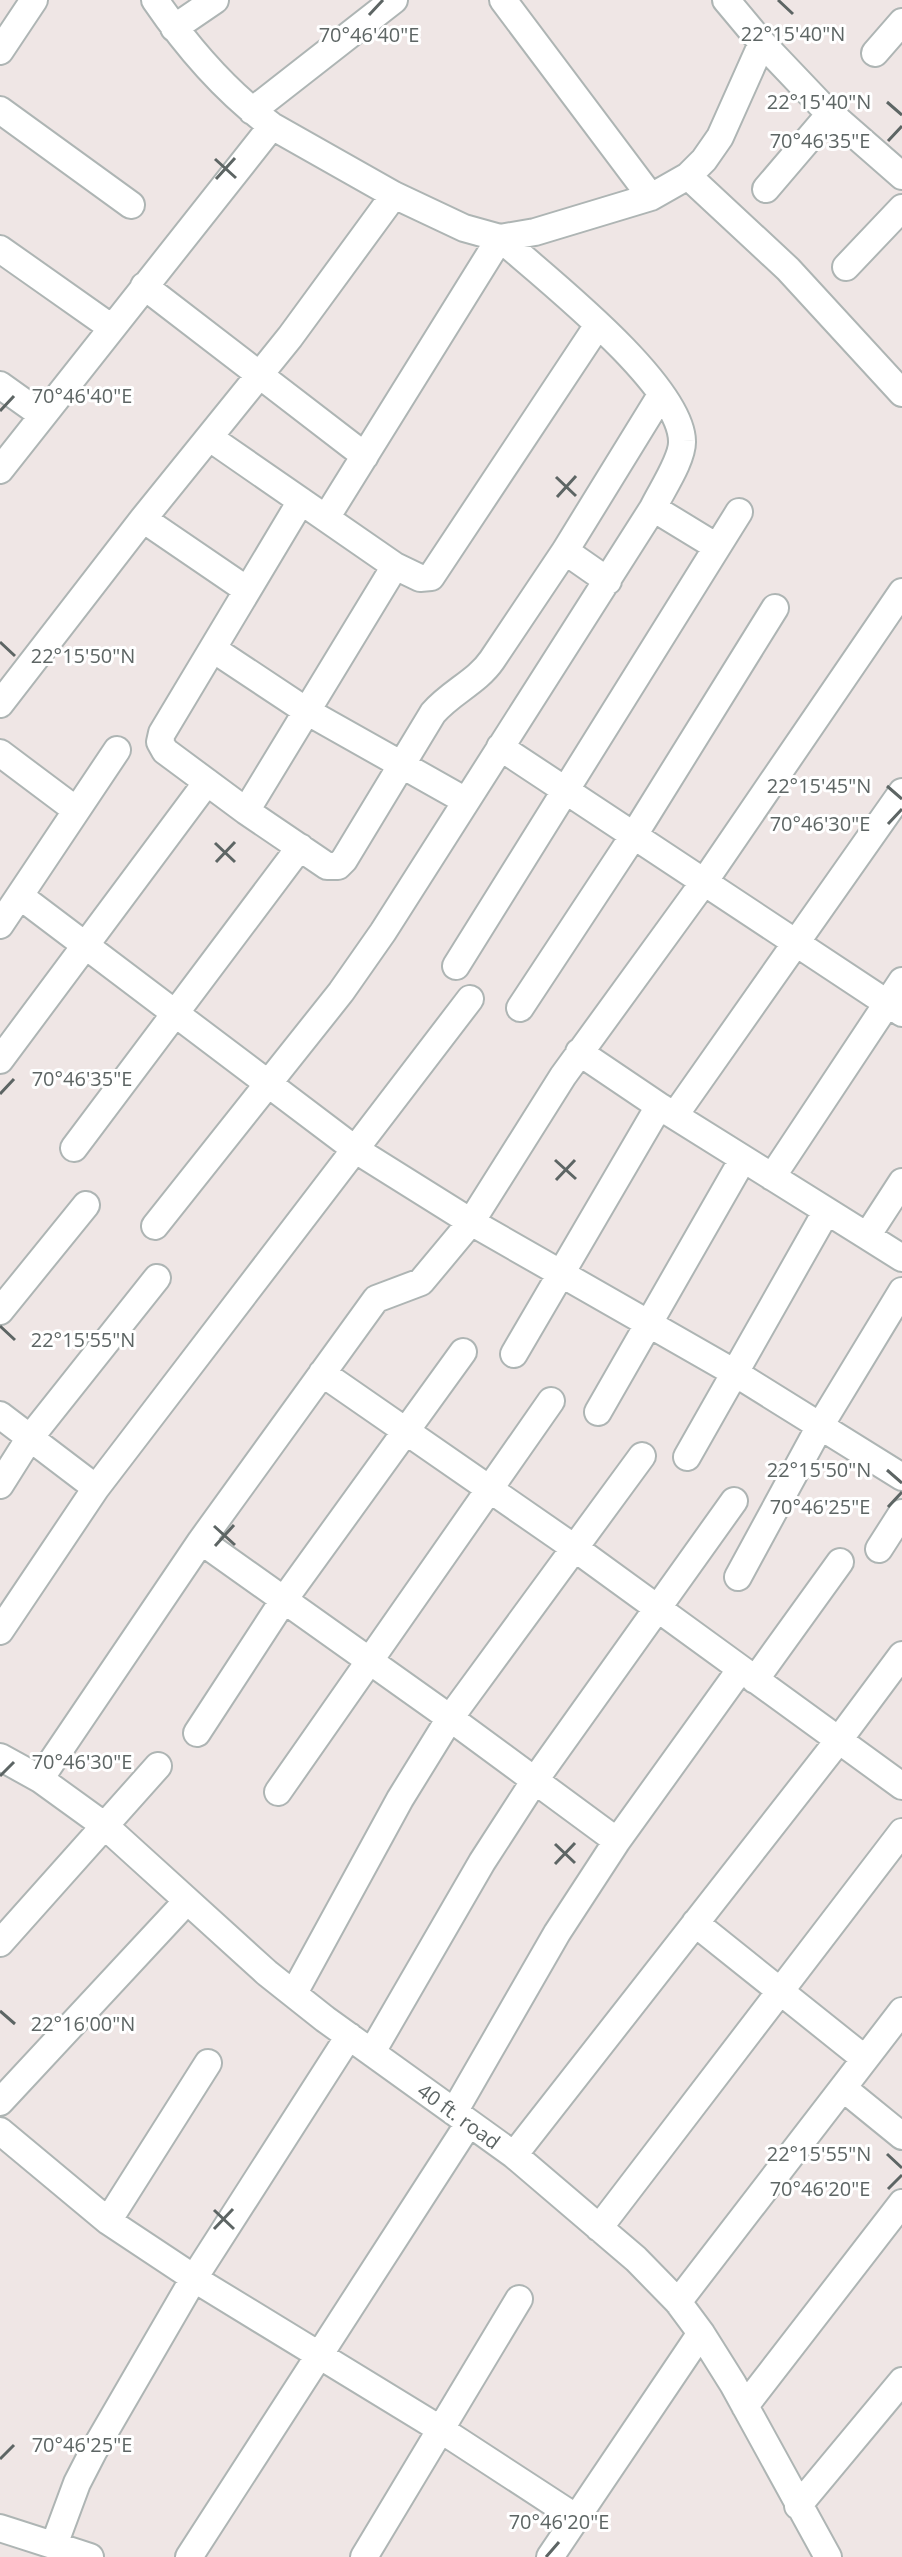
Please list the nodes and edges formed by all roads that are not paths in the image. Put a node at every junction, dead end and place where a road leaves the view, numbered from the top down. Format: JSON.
{"nodes":[{"id":1,"x":34,"y":0,"type":"edge"},
{"id":2,"x":155,"y":0,"type":"edge"},
{"id":3,"x":215,"y":0,"type":"edge"},
{"id":4,"x":394,"y":0,"type":"edge"},
{"id":5,"x":503,"y":0,"type":"edge"},
{"id":6,"x":726,"y":0,"type":"edge"},
{"id":7,"x":902,"y":22,"type":"edge"},
{"id":8,"x":174,"y":28,"type":"junction"},
{"id":9,"x":762,"y":43,"type":"junction"},
{"id":10,"x":0,"y":51,"type":"edge"},
{"id":11,"x":875,"y":53,"type":"dead end"},
{"id":12,"x":0,"y":110,"type":"edge"},
{"id":13,"x":830,"y":114,"type":"junction"},
{"id":14,"x":262,"y":119,"type":"junction"},
{"id":15,"x":688,"y":176,"type":"junction"},
{"id":16,"x":902,"y":176,"type":"edge"},
{"id":17,"x":766,"y":189,"type":"dead end"},
{"id":18,"x":394,"y":195,"type":"junction"},
{"id":19,"x":651,"y":197,"type":"junction"},
{"id":20,"x":131,"y":205,"type":"dead end"},
{"id":21,"x":902,"y":208,"type":"edge"},
{"id":22,"x":500,"y":238,"type":"junction"},
{"id":23,"x":0,"y":249,"type":"edge"},
{"id":24,"x":846,"y":267,"type":"dead end"},
{"id":25,"x":144,"y":286,"type":"junction"},
{"id":26,"x":598,"y":325,"type":"junction"},
{"id":27,"x":112,"y":328,"type":"junction"},
{"id":28,"x":260,"y":375,"type":"junction"},
{"id":29,"x":0,"y":385,"type":"edge"},
{"id":30,"x":902,"y":393,"type":"edge"},
{"id":31,"x":661,"y":395,"type":"junction"},
{"id":32,"x":42,"y":415,"type":"junction"},
{"id":33,"x":210,"y":438,"type":"junction"},
{"id":34,"x":365,"y":456,"type":"junction"},
{"id":35,"x":0,"y":470,"type":"edge"},
{"id":36,"x":301,"y":501,"type":"junction"},
{"id":37,"x":653,"y":508,"type":"junction"},
{"id":38,"x":739,"y":512,"type":"dead end"},
{"id":39,"x":326,"y":518,"type":"junction"},
{"id":40,"x":143,"y":519,"type":"junction"},
{"id":41,"x":717,"y":547,"type":"junction"},
{"id":42,"x":565,"y":551,"type":"junction"},
{"id":43,"x":395,"y":566,"type":"junction"},
{"id":44,"x":608,"y":581,"type":"junction"},
{"id":45,"x":247,"y":590,"type":"junction"},
{"id":46,"x":902,"y":592,"type":"edge"},
{"id":47,"x":775,"y":608,"type":"dead end"},
{"id":48,"x":213,"y":649,"type":"junction"},
{"id":49,"x":0,"y":704,"type":"edge"},
{"id":50,"x":308,"y":712,"type":"junction"},
{"id":51,"x":500,"y":747,"type":"junction"},
{"id":52,"x":117,"y":750,"type":"dead end"},
{"id":53,"x":0,"y":753,"type":"edge"},
{"id":54,"x":402,"y":765,"type":"junction"},
{"id":55,"x":207,"y":782,"type":"junction"},
{"id":56,"x":566,"y":792,"type":"junction"},
{"id":57,"x":902,"y":792,"type":"edge"},
{"id":58,"x":466,"y":801,"type":"junction"},
{"id":59,"x":76,"y":810,"type":"junction"},
{"id":60,"x":246,"y":811,"type":"junction"},
{"id":61,"x":634,"y":835,"type":"junction"},
{"id":62,"x":300,"y":847,"type":"junction"},
{"id":63,"x":704,"y":882,"type":"junction"},
{"id":64,"x":20,"y":896,"type":"junction"},
{"id":65,"x":0,"y":925,"type":"edge"},
{"id":66,"x":795,"y":943,"type":"junction"},
{"id":67,"x":87,"y":945,"type":"junction"},
{"id":68,"x":456,"y":966,"type":"dead end"},
{"id":69,"x":902,"y":981,"type":"edge"},
{"id":70,"x":470,"y":999,"type":"dead end"},
{"id":71,"x":520,"y":1008,"type":"dead end"},
{"id":72,"x":894,"y":1008,"type":"edge"},
{"id":73,"x":176,"y":1013,"type":"junction"},
{"id":74,"x":579,"y":1052,"type":"junction"},
{"id":75,"x":0,"y":1060,"type":"edge"},
{"id":76,"x":267,"y":1083,"type":"junction"},
{"id":77,"x":667,"y":1110,"type":"junction"},
{"id":78,"x":74,"y":1148,"type":"dead end"},
{"id":79,"x":356,"y":1150,"type":"junction"},
{"id":80,"x":743,"y":1159,"type":"junction"},
{"id":81,"x":772,"y":1177,"type":"junction"},
{"id":82,"x":902,"y":1182,"type":"edge"},
{"id":83,"x":86,"y":1205,"type":"dead end"},
{"id":84,"x":826,"y":1212,"type":"junction"},
{"id":85,"x":471,"y":1222,"type":"junction"},
{"id":86,"x":155,"y":1226,"type":"dead end"},
{"id":87,"x":867,"y":1236,"type":"junction"},
{"id":88,"x":902,"y":1258,"type":"edge"},
{"id":89,"x":560,"y":1272,"type":"junction"},
{"id":90,"x":157,"y":1278,"type":"dead end"},
{"id":91,"x":902,"y":1291,"type":"edge"},
{"id":92,"x":0,"y":1311,"type":"edge"},
{"id":93,"x":648,"y":1321,"type":"junction"},
{"id":94,"x":463,"y":1352,"type":"dead end"},
{"id":95,"x":514,"y":1354,"type":"dead end"},
{"id":96,"x":322,"y":1373,"type":"junction"},
{"id":97,"x":735,"y":1373,"type":"junction"},
{"id":98,"x":551,"y":1401,"type":"dead end"},
{"id":99,"x":598,"y":1412,"type":"dead end"},
{"id":100,"x":0,"y":1415,"type":"edge"},
{"id":101,"x":820,"y":1426,"type":"junction"},
{"id":102,"x":406,"y":1432,"type":"junction"},
{"id":103,"x":29,"y":1439,"type":"junction"},
{"id":104,"x":642,"y":1456,"type":"dead end"},
{"id":105,"x":687,"y":1457,"type":"dead end"},
{"id":106,"x":902,"y":1477,"type":"edge"},
{"id":107,"x":0,"y":1485,"type":"edge"},
{"id":108,"x":96,"y":1488,"type":"junction"},
{"id":109,"x":490,"y":1488,"type":"junction"},
{"id":110,"x":734,"y":1501,"type":"dead end"},
{"id":111,"x":902,"y":1513,"type":"edge"},
{"id":112,"x":201,"y":1541,"type":"junction"},
{"id":113,"x":576,"y":1549,"type":"junction"},
{"id":114,"x":879,"y":1549,"type":"dead end"},
{"id":115,"x":840,"y":1562,"type":"dead end"},
{"id":116,"x":738,"y":1577,"type":"dead end"},
{"id":117,"x":283,"y":1601,"type":"junction"},
{"id":118,"x":656,"y":1608,"type":"junction"},
{"id":119,"x":0,"y":1631,"type":"edge"},
{"id":120,"x":902,"y":1655,"type":"edge"},
{"id":121,"x":369,"y":1660,"type":"junction"},
{"id":122,"x":748,"y":1675,"type":"junction"},
{"id":123,"x":450,"y":1718,"type":"junction"},
{"id":124,"x":197,"y":1733,"type":"dead end"},
{"id":125,"x":838,"y":1741,"type":"junction"},
{"id":126,"x":3,"y":1764,"type":"edge"},
{"id":127,"x":158,"y":1766,"type":"dead end"},
{"id":128,"x":40,"y":1779,"type":"junction"},
{"id":129,"x":535,"y":1780,"type":"junction"},
{"id":130,"x":902,"y":1786,"type":"edge"},
{"id":131,"x":278,"y":1792,"type":"dead end"},
{"id":132,"x":105,"y":1826,"type":"junction"},
{"id":133,"x":902,"y":1832,"type":"edge"},
{"id":134,"x":617,"y":1841,"type":"junction"},
{"id":135,"x":187,"y":1901,"type":"junction"},
{"id":136,"x":695,"y":1923,"type":"junction"},
{"id":137,"x":0,"y":1943,"type":"edge"},
{"id":138,"x":782,"y":1992,"type":"junction"},
{"id":139,"x":294,"y":1993,"type":"junction"},
{"id":140,"x":902,"y":2011,"type":"edge"},
{"id":141,"x":349,"y":2036,"type":"junction"},
{"id":142,"x":372,"y":2052,"type":"junction"},
{"id":143,"x":865,"y":2059,"type":"junction"},
{"id":144,"x":208,"y":2063,"type":"dead end"},
{"id":145,"x":843,"y":2088,"type":"junction"},
{"id":146,"x":0,"y":2102,"type":"edge"},
{"id":147,"x":461,"y":2117,"type":"junction"},
{"id":148,"x":0,"y":2131,"type":"edge"},
{"id":149,"x":902,"y":2136,"type":"edge"},
{"id":150,"x":514,"y":2155,"type":"junction"},
{"id":151,"x":902,"y":2203,"type":"edge"},
{"id":152,"x":108,"y":2221,"type":"junction"},
{"id":153,"x":599,"y":2228,"type":"junction"},
{"id":154,"x":194,"y":2278,"type":"junction"},
{"id":155,"x":519,"y":2299,"type":"dead end"},
{"id":156,"x":678,"y":2302,"type":"junction"},
{"id":157,"x":701,"y":2333,"type":"junction"},
{"id":158,"x":319,"y":2353,"type":"junction"},
{"id":159,"x":902,"y":2381,"type":"edge"},
{"id":160,"x":745,"y":2406,"type":"junction"},
{"id":161,"x":440,"y":2429,"type":"junction"},
{"id":162,"x":798,"y":2506,"type":"junction"},
{"id":163,"x":575,"y":2517,"type":"junction"},
{"id":164,"x":0,"y":2528,"type":"edge"},
{"id":165,"x":54,"y":2545,"type":"junction"},
{"id":166,"x":90,"y":2557,"type":"edge"},
{"id":167,"x":189,"y":2557,"type":"edge"},
{"id":168,"x":364,"y":2557,"type":"edge"},
{"id":169,"x":550,"y":2557,"type":"edge"},
{"id":170,"x":828,"y":2557,"type":"edge"}],
"edges":[{"from":1,"to":10,"type":"street"},
{"from":2,"to":8,"type":"street"},
{"from":3,"to":8,"type":"street"},
{"from":4,"to":14,"type":"street"},
{"from":5,"to":19,"type":"street"},
{"from":6,"to":9,"type":"street"},
{"from":7,"to":11,"type":"street"},
{"from":8,"to":14,"type":"street"},
{"from":9,"to":13,"type":"street"},
{"from":9,"to":15,"type":"street"},
{"from":12,"to":20,"type":"street"},
{"from":13,"to":16,"type":"street"},
{"from":13,"to":17,"type":"street"},
{"from":14,"to":18,"type":"street"},
{"from":14,"to":25,"type":"street"},
{"from":15,"to":19,"type":"street"},
{"from":15,"to":30,"type":"street"},
{"from":18,"to":22,"type":"street"},
{"from":18,"to":28,"type":"street"},
{"from":19,"to":22,"type":"street"},
{"from":21,"to":24,"type":"street"},
{"from":22,"to":26,"type":"street"},
{"from":22,"to":34,"type":"street"},
{"from":23,"to":27,"type":"street"},
{"from":25,"to":27,"type":"street"},
{"from":25,"to":28,"type":"street"},
{"from":26,"to":31,"type":"street"},
{"from":26,"to":43,"type":"street"},
{"from":27,"to":32,"type":"street"},
{"from":28,"to":33,"type":"street"},
{"from":28,"to":34,"type":"street"},
{"from":29,"to":32,"type":"street"},
{"from":31,"to":37,"type":"street"},
{"from":31,"to":42,"type":"street"},
{"from":32,"to":35,"type":"street"},
{"from":33,"to":36,"type":"street"},
{"from":33,"to":40,"type":"street"},
{"from":34,"to":39,"type":"street"},
{"from":36,"to":39,"type":"street"},
{"from":36,"to":45,"type":"street"},
{"from":37,"to":41,"type":"street"},
{"from":37,"to":44,"type":"street"},
{"from":38,"to":41,"type":"street"},
{"from":39,"to":43,"type":"street"},
{"from":40,"to":45,"type":"street"},
{"from":40,"to":49,"type":"street"},
{"from":41,"to":56,"type":"street"},
{"from":42,"to":44,"type":"street"},
{"from":42,"to":54,"type":"street"},
{"from":43,"to":50,"type":"street"},
{"from":44,"to":51,"type":"street"},
{"from":45,"to":48,"type":"street"},
{"from":46,"to":63,"type":"street"},
{"from":47,"to":61,"type":"street"},
{"from":48,"to":50,"type":"street"},
{"from":48,"to":55,"type":"street"},
{"from":50,"to":54,"type":"street"},
{"from":50,"to":60,"type":"street"},
{"from":51,"to":56,"type":"street"},
{"from":51,"to":58,"type":"street"},
{"from":52,"to":59,"type":"street"},
{"from":53,"to":59,"type":"street"},
{"from":54,"to":58,"type":"street"},
{"from":54,"to":62,"type":"street"},
{"from":55,"to":60,"type":"street"},
{"from":55,"to":67,"type":"street"},
{"from":56,"to":61,"type":"street"},
{"from":56,"to":68,"type":"street"},
{"from":57,"to":66,"type":"street"},
{"from":58,"to":76,"type":"street"},
{"from":59,"to":64,"type":"street"},
{"from":60,"to":62,"type":"street"},
{"from":61,"to":63,"type":"street"},
{"from":61,"to":71,"type":"street"},
{"from":62,"to":73,"type":"street"},
{"from":63,"to":66,"type":"street"},
{"from":63,"to":74,"type":"street"},
{"from":64,"to":65,"type":"street"},
{"from":64,"to":67,"type":"street"},
{"from":66,"to":72,"type":"street"},
{"from":66,"to":77,"type":"street"},
{"from":67,"to":73,"type":"street"},
{"from":67,"to":75,"type":"street"},
{"from":69,"to":72,"type":"street"},
{"from":70,"to":79,"type":"street"},
{"from":72,"to":81,"type":"street"},
{"from":73,"to":76,"type":"street"},
{"from":73,"to":78,"type":"street"},
{"from":74,"to":77,"type":"street"},
{"from":74,"to":85,"type":"street"},
{"from":76,"to":79,"type":"street"},
{"from":76,"to":86,"type":"street"},
{"from":77,"to":80,"type":"street"},
{"from":77,"to":89,"type":"street"},
{"from":79,"to":85,"type":"street"},
{"from":79,"to":108,"type":"street"},
{"from":80,"to":81,"type":"street"},
{"from":80,"to":93,"type":"street"},
{"from":81,"to":84,"type":"street"},
{"from":82,"to":87,"type":"street"},
{"from":83,"to":92,"type":"street"},
{"from":84,"to":87,"type":"street"},
{"from":84,"to":97,"type":"street"},
{"from":85,"to":89,"type":"street"},
{"from":85,"to":96,"type":"street"},
{"from":87,"to":88,"type":"street"},
{"from":89,"to":93,"type":"street"},
{"from":89,"to":95,"type":"street"},
{"from":90,"to":103,"type":"street"},
{"from":91,"to":101,"type":"street"},
{"from":93,"to":97,"type":"street"},
{"from":93,"to":99,"type":"street"},
{"from":94,"to":102,"type":"street"},
{"from":96,"to":102,"type":"street"},
{"from":96,"to":112,"type":"street"},
{"from":97,"to":101,"type":"street"},
{"from":97,"to":105,"type":"street"},
{"from":98,"to":109,"type":"street"},
{"from":100,"to":103,"type":"street"},
{"from":101,"to":106,"type":"street"},
{"from":101,"to":116,"type":"street"},
{"from":102,"to":109,"type":"street"},
{"from":102,"to":117,"type":"street"},
{"from":103,"to":107,"type":"street"},
{"from":103,"to":108,"type":"street"},
{"from":104,"to":113,"type":"street"},
{"from":108,"to":119,"type":"street"},
{"from":109,"to":113,"type":"street"},
{"from":109,"to":121,"type":"street"},
{"from":110,"to":118,"type":"street"},
{"from":111,"to":114,"type":"street"},
{"from":112,"to":117,"type":"street"},
{"from":112,"to":128,"type":"street"},
{"from":113,"to":118,"type":"street"},
{"from":113,"to":123,"type":"street"},
{"from":115,"to":122,"type":"street"},
{"from":117,"to":121,"type":"street"},
{"from":117,"to":124,"type":"street"},
{"from":118,"to":122,"type":"street"},
{"from":118,"to":129,"type":"street"},
{"from":120,"to":125,"type":"street"},
{"from":121,"to":123,"type":"street"},
{"from":121,"to":131,"type":"street"},
{"from":122,"to":125,"type":"street"},
{"from":122,"to":134,"type":"street"},
{"from":123,"to":129,"type":"street"},
{"from":123,"to":139,"type":"street"},
{"from":125,"to":130,"type":"street"},
{"from":125,"to":136,"type":"street"},
{"from":126,"to":128,"type":"street","name":"40 ft. road"},
{"from":127,"to":132,"type":"street"},
{"from":128,"to":132,"type":"street","name":"40 ft. road"},
{"from":129,"to":134,"type":"street"},
{"from":129,"to":142,"type":"street"},
{"from":132,"to":135,"type":"street","name":"40 ft. road"},
{"from":132,"to":137,"type":"street"},
{"from":133,"to":138,"type":"street"},
{"from":134,"to":147,"type":"street"},
{"from":135,"to":139,"type":"street","name":"40 ft. road"},
{"from":135,"to":146,"type":"street"},
{"from":136,"to":138,"type":"street"},
{"from":136,"to":150,"type":"street"},
{"from":138,"to":143,"type":"street"},
{"from":138,"to":153,"type":"street"},
{"from":139,"to":141,"type":"street","name":"40 ft. road"},
{"from":140,"to":143,"type":"street"},
{"from":141,"to":142,"type":"street","name":"40 ft. road"},
{"from":141,"to":154,"type":"street"},
{"from":142,"to":147,"type":"street","name":"40 ft. road"},
{"from":143,"to":145,"type":"street"},
{"from":144,"to":152,"type":"street"},
{"from":145,"to":149,"type":"street"},
{"from":145,"to":156,"type":"street"},
{"from":147,"to":150,"type":"street","name":"40 ft. road"},
{"from":147,"to":158,"type":"street"},
{"from":148,"to":152,"type":"street"},
{"from":150,"to":153,"type":"street","name":"40 ft. road"},
{"from":151,"to":160,"type":"street"},
{"from":152,"to":154,"type":"street"},
{"from":153,"to":156,"type":"street","name":"40 ft. road"},
{"from":154,"to":158,"type":"street"},
{"from":154,"to":165,"type":"street"},
{"from":155,"to":161,"type":"street"},
{"from":156,"to":157,"type":"street","name":"40 ft. road"},
{"from":157,"to":160,"type":"street","name":"40 ft. road"},
{"from":157,"to":163,"type":"street"},
{"from":158,"to":161,"type":"street"},
{"from":158,"to":167,"type":"street"},
{"from":159,"to":162,"type":"street"},
{"from":160,"to":162,"type":"street","name":"40 ft. road"},
{"from":161,"to":163,"type":"street"},
{"from":161,"to":168,"type":"street"},
{"from":162,"to":170,"type":"street","name":"40 ft. road"},
{"from":163,"to":169,"type":"street"},
{"from":164,"to":165,"type":"street"},
{"from":165,"to":166,"type":"street"}]}
